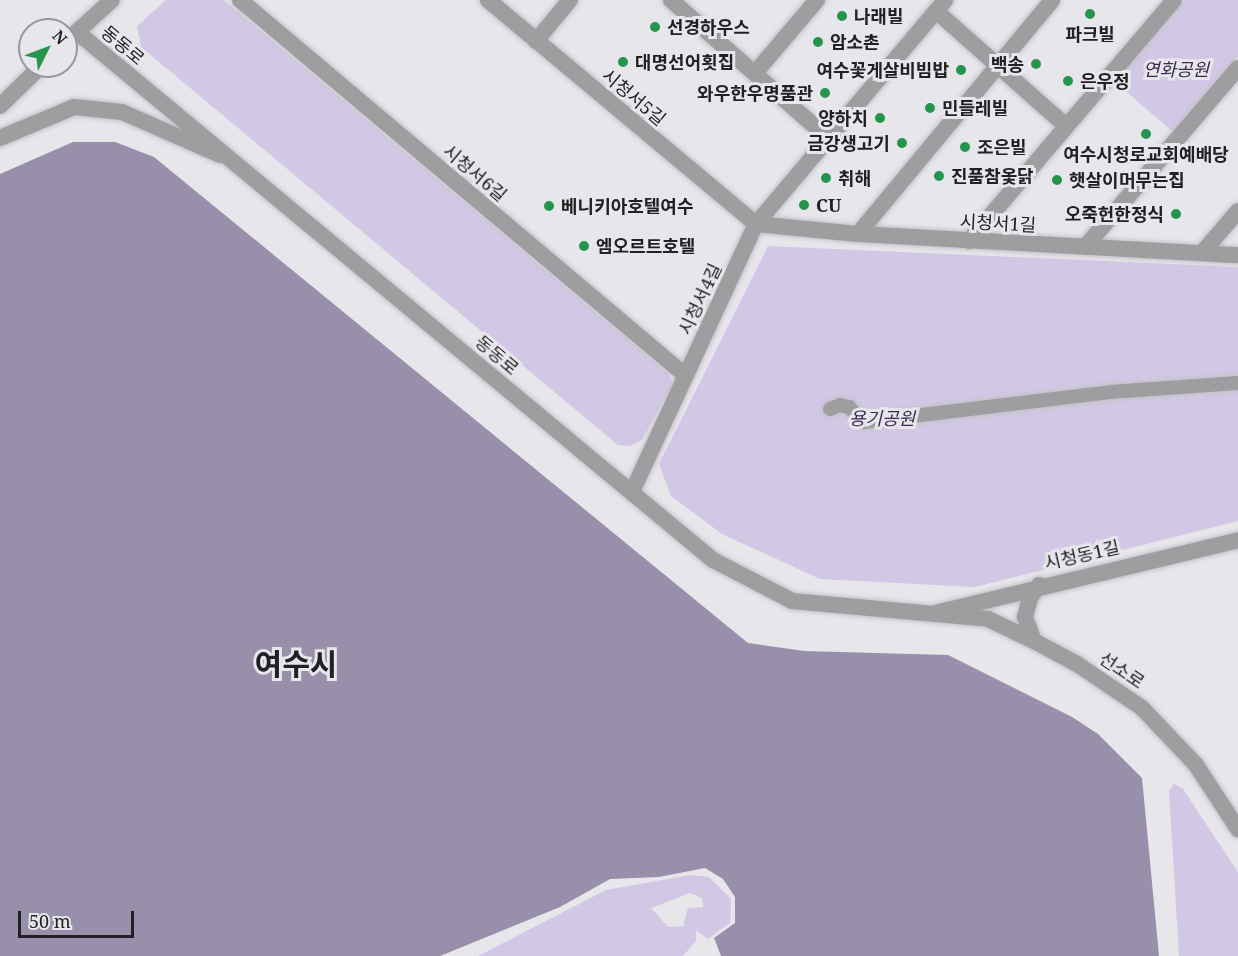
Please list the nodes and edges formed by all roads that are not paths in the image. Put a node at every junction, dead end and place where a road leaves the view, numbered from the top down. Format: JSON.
{"nodes":[{"id":1,"x":112,"y":0,"type":"edge"},
{"id":2,"x":240,"y":0,"type":"edge"},
{"id":3,"x":488,"y":0,"type":"edge"},
{"id":4,"x":570,"y":0,"type":"edge"},
{"id":5,"x":817,"y":0,"type":"edge"},
{"id":6,"x":1052,"y":0,"type":"edge"},
{"id":7,"x":1174,"y":0,"type":"edge"},
{"id":8,"x":682,"y":3,"type":"edge"},
{"id":9,"x":941,"y":5,"type":"edge"},
{"id":10,"x":78,"y":31,"type":"edge"},
{"id":11,"x":536,"y":41,"type":"junction"},
{"id":12,"x":78,"y":42,"type":"edge"},
{"id":13,"x":998,"y":66,"type":"junction"},
{"id":14,"x":1238,"y":68,"type":"edge"},
{"id":15,"x":755,"y":73,"type":"junction"},
{"id":16,"x":29,"y":78,"type":"edge"},
{"id":17,"x":0,"y":106,"type":"edge"},
{"id":18,"x":1066,"y":126,"type":"junction"},
{"id":19,"x":0,"y":138,"type":"edge"},
{"id":20,"x":828,"y":138,"type":"junction"},
{"id":21,"x":230,"y":160,"type":"junction"},
{"id":22,"x":1238,"y":211,"type":"edge"},
{"id":23,"x":756,"y":224,"type":"junction"},
{"id":24,"x":858,"y":234,"type":"junction"},
{"id":25,"x":969,"y":241,"type":"junction"},
{"id":26,"x":1085,"y":247,"type":"junction"},
{"id":27,"x":1202,"y":253,"type":"junction"},
{"id":28,"x":1238,"y":255,"type":"edge"},
{"id":29,"x":686,"y":376,"type":"junction"},
{"id":30,"x":1238,"y":383,"type":"edge"},
{"id":31,"x":830,"y":409,"type":"dead end"},
{"id":32,"x":632,"y":492,"type":"junction"},
{"id":33,"x":1238,"y":540,"type":"edge"},
{"id":34,"x":1039,"y":585,"type":"junction"},
{"id":35,"x":935,"y":613,"type":"junction"},
{"id":36,"x":1034,"y":641,"type":"junction"},
{"id":37,"x":1232,"y":812,"type":"edge"},
{"id":38,"x":1238,"y":829,"type":"edge"}],
"edges":[{"from":1,"to":10,"type":"street"},
{"from":2,"to":29,"type":"street","name":"시청서6길"},
{"from":3,"to":11,"type":"street","name":"시청서5길"},
{"from":4,"to":11,"type":"street"},
{"from":5,"to":15,"type":"street"},
{"from":6,"to":13,"type":"street"},
{"from":7,"to":18,"type":"street"},
{"from":8,"to":15,"type":"street"},
{"from":9,"to":13,"type":"street"},
{"from":9,"to":20,"type":"street","name":"시청서4길"},
{"from":11,"to":23,"type":"street","name":"시청서5길"},
{"from":12,"to":21,"type":"street","name":"동동로"},
{"from":13,"to":18,"type":"street"},
{"from":13,"to":24,"type":"street"},
{"from":14,"to":26,"type":"street"},
{"from":15,"to":20,"type":"street"},
{"from":16,"to":17,"type":"street"},
{"from":18,"to":25,"type":"street"},
{"from":19,"to":21,"type":"street"},
{"from":20,"to":23,"type":"street","name":"시청서4길"},
{"from":21,"to":32,"type":"street","name":"동동로"},
{"from":22,"to":27,"type":"street"},
{"from":23,"to":24,"type":"street","name":"시청서1길"},
{"from":23,"to":29,"type":"street","name":"시청서4길"},
{"from":24,"to":25,"type":"street","name":"시청서1길"},
{"from":25,"to":26,"type":"street","name":"시청서1길"},
{"from":26,"to":27,"type":"street","name":"시청서1길"},
{"from":27,"to":28,"type":"street","name":"시청서1길"},
{"from":29,"to":32,"type":"street","name":"시청서4길"},
{"from":30,"to":31,"type":"street"},
{"from":32,"to":35,"type":"street","name":"동동로"},
{"from":33,"to":34,"type":"street","name":"시청동1길"},
{"from":34,"to":35,"type":"street","name":"시청동1길"},
{"from":34,"to":36,"type":"street"},
{"from":35,"to":36,"type":"street","name":"선소로"},
{"from":36,"to":37,"type":"street","name":"선소로"},
{"from":37,"to":38,"type":"street","name":"선소로"}]}
